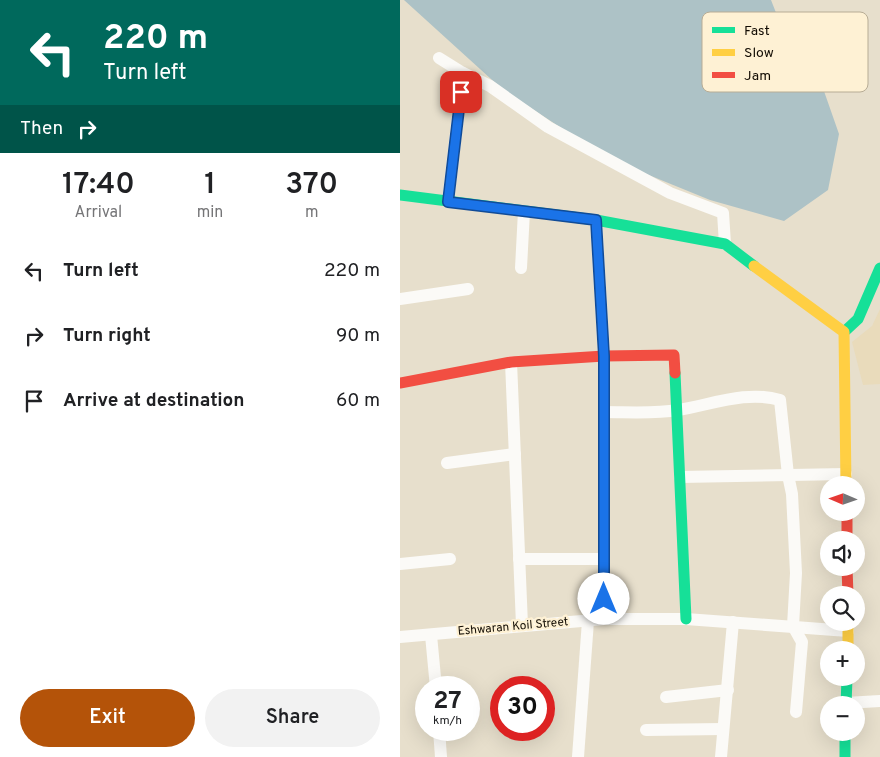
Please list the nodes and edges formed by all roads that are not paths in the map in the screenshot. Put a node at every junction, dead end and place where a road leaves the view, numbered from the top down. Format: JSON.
{"nodes":[{"id":1,"x":439,"y":58,"type":"dead end"},
{"id":2,"x":463,"y":73,"type":"junction"},
{"id":3,"x":400,"y":195,"type":"edge"},
{"id":4,"x":448,"y":202,"type":"junction"},
{"id":5,"x":524,"y":211,"type":"junction"},
{"id":6,"x":596,"y":220,"type":"junction"},
{"id":7,"x":725,"y":244,"type":"junction"},
{"id":8,"x":521,"y":268,"type":"dead end"},
{"id":9,"x":880,"y":268,"type":"edge"},
{"id":10,"x":468,"y":289,"type":"dead end"},
{"id":11,"x":400,"y":299,"type":"edge"},
{"id":12,"x":844,"y":332,"type":"junction"},
{"id":13,"x":604,"y":356,"type":"junction"},
{"id":14,"x":511,"y":362,"type":"junction"},
{"id":15,"x":400,"y":383,"type":"edge"},
{"id":16,"x":676,"y":411,"type":"junction"},
{"id":17,"x":604,"y":412,"type":"junction"},
{"id":18,"x":514,"y":454,"type":"junction"},
{"id":19,"x":446,"y":463,"type":"dead end"},
{"id":20,"x":788,"y":475,"type":"junction"},
{"id":21,"x":846,"y":476,"type":"edge"},
{"id":22,"x":680,"y":477,"type":"junction"},
{"id":23,"x":820,"y":477,"type":"edge"},
{"id":24,"x":519,"y":558,"type":"junction"},
{"id":25,"x":450,"y":559,"type":"dead end"},
{"id":26,"x":604,"y":559,"type":"junction"},
{"id":27,"x":400,"y":564,"type":"edge"},
{"id":28,"x":604,"y":619,"type":"junction"},
{"id":29,"x":686,"y":619,"type":"junction"},
{"id":30,"x":588,"y":621,"type":"junction"},
{"id":31,"x":733,"y":622,"type":"junction"},
{"id":32,"x":522,"y":625,"type":"junction"},
{"id":33,"x":793,"y":626,"type":"junction"},
{"id":34,"x":820,"y":626,"type":"edge"},
{"id":35,"x":431,"y":635,"type":"junction"},
{"id":36,"x":400,"y":638,"type":"edge"},
{"id":37,"x":435,"y":676,"type":"edge"},
{"id":38,"x":728,"y":690,"type":"junction"},
{"id":39,"x":666,"y":697,"type":"dead end"},
{"id":40,"x":880,"y":701,"type":"edge"},
{"id":41,"x":865,"y":702,"type":"edge"},
{"id":42,"x":796,"y":712,"type":"dead end"},
{"id":43,"x":723,"y":729,"type":"junction"},
{"id":44,"x":646,"y":730,"type":"dead end"},
{"id":45,"x":440,"y":741,"type":"edge"},
{"id":46,"x":845,"y":741,"type":"edge"},
{"id":47,"x":441,"y":757,"type":"edge"},
{"id":48,"x":578,"y":757,"type":"edge"},
{"id":49,"x":721,"y":757,"type":"edge"},
{"id":50,"x":845,"y":757,"type":"edge"}],
"edges":[{"from":1,"to":2,"type":"street"},
{"from":2,"to":4,"type":"street"},
{"from":2,"to":7,"type":"street"},
{"from":3,"to":4,"type":"street"},
{"from":4,"to":5,"type":"street"},
{"from":5,"to":6,"type":"street"},
{"from":5,"to":8,"type":"street"},
{"from":6,"to":7,"type":"street"},
{"from":6,"to":13,"type":"street"},
{"from":7,"to":12,"type":"street"},
{"from":9,"to":12,"type":"street"},
{"from":10,"to":11,"type":"street"},
{"from":12,"to":21,"type":"street"},
{"from":13,"to":14,"type":"street"},
{"from":13,"to":16,"type":"street"},
{"from":13,"to":17,"type":"street"},
{"from":14,"to":15,"type":"street"},
{"from":14,"to":18,"type":"street"},
{"from":16,"to":17,"type":"street"},
{"from":16,"to":20,"type":"street"},
{"from":16,"to":22,"type":"street"},
{"from":17,"to":26,"type":"street"},
{"from":18,"to":19,"type":"street"},
{"from":18,"to":24,"type":"street"},
{"from":20,"to":22,"type":"street"},
{"from":20,"to":23,"type":"street"},
{"from":20,"to":33,"type":"street"},
{"from":22,"to":29,"type":"street"},
{"from":24,"to":26,"type":"street"},
{"from":24,"to":32,"type":"street"},
{"from":25,"to":27,"type":"street"},
{"from":26,"to":28,"type":"street"},
{"from":28,"to":29,"type":"street","name":"Eshwaran Koil Street"},
{"from":28,"to":30,"type":"street","name":"Eshwaran Koil Street"},
{"from":29,"to":31,"type":"street","name":"Eshwaran Koil Street"},
{"from":30,"to":32,"type":"street","name":"Eshwaran Koil Street"},
{"from":30,"to":48,"type":"street"},
{"from":31,"to":33,"type":"street","name":"Eshwaran Koil Street"},
{"from":31,"to":38,"type":"street"},
{"from":32,"to":35,"type":"street","name":"Eshwaran Koil Street"},
{"from":33,"to":34,"type":"street","name":"Eshwaran Koil Street"},
{"from":33,"to":42,"type":"street"},
{"from":35,"to":36,"type":"street","name":"Eshwaran Koil Street"},
{"from":35,"to":37,"type":"street"},
{"from":38,"to":39,"type":"street"},
{"from":38,"to":43,"type":"street"},
{"from":40,"to":41,"type":"street"},
{"from":43,"to":44,"type":"street"},
{"from":43,"to":49,"type":"street"},
{"from":45,"to":47,"type":"street"},
{"from":46,"to":50,"type":"street"}]}
